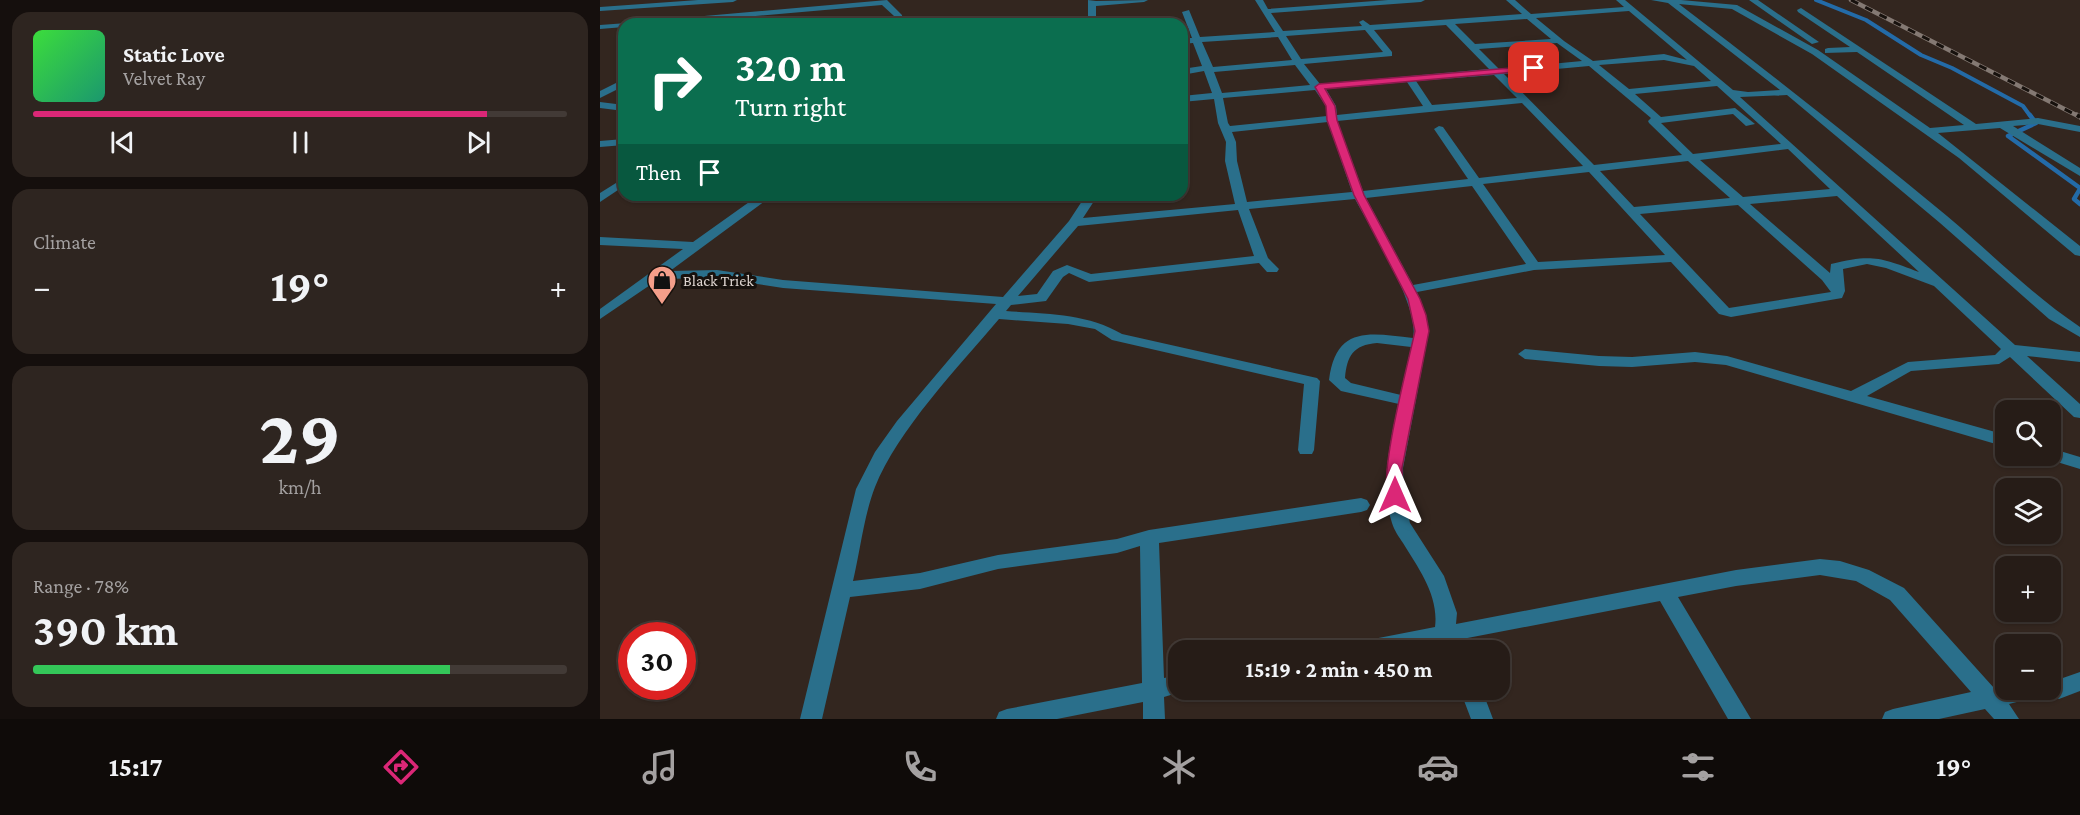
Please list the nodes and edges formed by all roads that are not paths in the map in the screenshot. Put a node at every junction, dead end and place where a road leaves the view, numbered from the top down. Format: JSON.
{"nodes":[{"id":1,"x":648,"y":0,"type":"edge"},
{"id":2,"x":733,"y":0,"type":"edge"},
{"id":3,"x":1144,"y":0,"type":"edge"},
{"id":4,"x":1420,"y":0,"type":"edge"},
{"id":5,"x":1510,"y":0,"type":"edge"},
{"id":6,"x":1620,"y":0,"type":"edge"},
{"id":7,"x":1654,"y":0,"type":"edge"},
{"id":8,"x":1753,"y":0,"type":"edge"},
{"id":9,"x":884,"y":1,"type":"edge"},
{"id":10,"x":1669,"y":1,"type":"edge"},
{"id":11,"x":1093,"y":2,"type":"edge"},
{"id":12,"x":1718,"y":2,"type":"edge"},
{"id":13,"x":675,"y":3,"type":"junction"},
{"id":14,"x":1349,"y":3,"type":"edge"},
{"id":15,"x":1263,"y":6,"type":"edge"},
{"id":16,"x":640,"y":7,"type":"junction"},
{"id":17,"x":600,"y":9,"type":"edge"},
{"id":18,"x":1630,"y":9,"type":"junction"},
{"id":19,"x":1801,"y":10,"type":"dead end"},
{"id":20,"x":1186,"y":12,"type":"dead end"},
{"id":21,"x":1528,"y":16,"type":"junction"},
{"id":22,"x":663,"y":18,"type":"edge"},
{"id":23,"x":736,"y":18,"type":"edge"},
{"id":24,"x":898,"y":18,"type":"edge"},
{"id":25,"x":1092,"y":18,"type":"edge"},
{"id":26,"x":1447,"y":21,"type":"junction"},
{"id":27,"x":618,"y":26,"type":"edge"},
{"id":28,"x":600,"y":27,"type":"edge"},
{"id":29,"x":1366,"y":27,"type":"junction"},
{"id":30,"x":1281,"y":34,"type":"junction"},
{"id":31,"x":1196,"y":40,"type":"junction"},
{"id":32,"x":1188,"y":41,"type":"edge"},
{"id":33,"x":1560,"y":42,"type":"junction"},
{"id":34,"x":1578,"y":44,"type":"dead end"},
{"id":35,"x":1472,"y":47,"type":"junction"},
{"id":36,"x":1857,"y":49,"type":"junction"},
{"id":37,"x":1813,"y":51,"type":"junction"},
{"id":38,"x":1828,"y":51,"type":"junction"},
{"id":39,"x":1298,"y":63,"type":"junction"},
{"id":40,"x":1696,"y":63,"type":"junction"},
{"id":41,"x":1593,"y":64,"type":"junction"},
{"id":42,"x":1209,"y":69,"type":"junction"},
{"id":43,"x":1188,"y":71,"type":"edge"},
{"id":44,"x":1494,"y":71,"type":"junction"},
{"id":45,"x":1410,"y":80,"type":"junction"},
{"id":46,"x":1720,"y":83,"type":"junction"},
{"id":47,"x":618,"y":85,"type":"edge"},
{"id":48,"x":1319,"y":87,"type":"junction"},
{"id":49,"x":1624,"y":92,"type":"junction"},
{"id":50,"x":1790,"y":92,"type":"junction"},
{"id":51,"x":1731,"y":93,"type":"junction"},
{"id":52,"x":600,"y":95,"type":"edge"},
{"id":53,"x":1218,"y":96,"type":"junction"},
{"id":54,"x":1188,"y":98,"type":"edge"},
{"id":55,"x":1523,"y":100,"type":"junction"},
{"id":56,"x":600,"y":105,"type":"edge"},
{"id":57,"x":618,"y":107,"type":"edge"},
{"id":58,"x":1429,"y":108,"type":"junction"},
{"id":59,"x":1332,"y":120,"type":"junction"},
{"id":60,"x":1653,"y":121,"type":"junction"},
{"id":61,"x":2002,"y":125,"type":"junction"},
{"id":62,"x":1974,"y":127,"type":"junction"},
{"id":63,"x":1439,"y":129,"type":"dead end"},
{"id":64,"x":2080,"y":129,"type":"edge"},
{"id":65,"x":1226,"y":130,"type":"junction"},
{"id":66,"x":1927,"y":130,"type":"junction"},
{"id":67,"x":618,"y":142,"type":"edge"},
{"id":68,"x":600,"y":144,"type":"edge"},
{"id":69,"x":1784,"y":147,"type":"junction"},
{"id":70,"x":1689,"y":156,"type":"junction"},
{"id":71,"x":1590,"y":167,"type":"junction"},
{"id":72,"x":2080,"y":173,"type":"edge"},
{"id":73,"x":1475,"y":181,"type":"junction"},
{"id":74,"x":618,"y":186,"type":"edge"},
{"id":75,"x":600,"y":188,"type":"edge"},
{"id":76,"x":614,"y":189,"type":"junction"},
{"id":77,"x":1840,"y":192,"type":"junction"},
{"id":78,"x":1359,"y":195,"type":"junction"},
{"id":79,"x":600,"y":198,"type":"edge"},
{"id":80,"x":757,"y":201,"type":"edge"},
{"id":81,"x":1088,"y":201,"type":"edge"},
{"id":82,"x":1743,"y":201,"type":"junction"},
{"id":83,"x":1242,"y":206,"type":"junction"},
{"id":84,"x":1629,"y":211,"type":"junction"},
{"id":85,"x":1074,"y":223,"type":"junction"},
{"id":86,"x":2060,"y":235,"type":"junction"},
{"id":87,"x":2080,"y":236,"type":"edge"},
{"id":88,"x":600,"y":241,"type":"edge"},
{"id":89,"x":693,"y":246,"type":"junction"},
{"id":90,"x":2080,"y":252,"type":"edge"},
{"id":91,"x":1675,"y":258,"type":"junction"},
{"id":92,"x":1534,"y":266,"type":"junction"},
{"id":93,"x":658,"y":275,"type":"junction"},
{"id":94,"x":1941,"y":285,"type":"junction"},
{"id":95,"x":1409,"y":290,"type":"junction"},
{"id":96,"x":1838,"y":291,"type":"junction"},
{"id":97,"x":1000,"y":307,"type":"junction"},
{"id":98,"x":600,"y":315,"type":"edge"},
{"id":99,"x":2080,"y":333,"type":"edge"},
{"id":100,"x":1420,"y":343,"type":"junction"},
{"id":101,"x":2010,"y":348,"type":"junction"},
{"id":102,"x":1525,"y":354,"type":"dead end"},
{"id":103,"x":2080,"y":357,"type":"edge"},
{"id":104,"x":1854,"y":396,"type":"junction"},
{"id":105,"x":1407,"y":401,"type":"junction"},
{"id":106,"x":2080,"y":413,"type":"edge"},
{"id":107,"x":1995,"y":438,"type":"edge"},
{"id":108,"x":1306,"y":450,"type":"dead end"},
{"id":109,"x":2061,"y":457,"type":"edge"},
{"id":110,"x":2080,"y":463,"type":"edge"},
{"id":111,"x":1361,"y":505,"type":"dead end"},
{"id":112,"x":1149,"y":537,"type":"junction"},
{"id":113,"x":842,"y":590,"type":"junction"},
{"id":114,"x":1665,"y":592,"type":"junction"},
{"id":115,"x":1448,"y":640,"type":"edge"},
{"id":116,"x":1461,"y":640,"type":"edge"},
{"id":117,"x":2080,"y":681,"type":"edge"},
{"id":118,"x":1168,"y":687,"type":"edge"},
{"id":119,"x":2061,"y":687,"type":"edge"},
{"id":120,"x":1153,"y":690,"type":"junction"},
{"id":121,"x":1995,"y":697,"type":"edge"},
{"id":122,"x":1991,"y":698,"type":"junction"},
{"id":123,"x":1475,"y":700,"type":"edge"},
{"id":124,"x":811,"y":719,"type":"edge"},
{"id":125,"x":1007,"y":719,"type":"edge"},
{"id":126,"x":1154,"y":719,"type":"edge"},
{"id":127,"x":1482,"y":719,"type":"edge"},
{"id":128,"x":1740,"y":719,"type":"edge"},
{"id":129,"x":1893,"y":719,"type":"edge"},
{"id":130,"x":2008,"y":719,"type":"edge"}],
"edges":[{"from":1,"to":16,"type":"street"},
{"from":2,"to":13,"type":"street"},
{"from":3,"to":11,"type":"street"},
{"from":4,"to":14,"type":"street"},
{"from":5,"to":21,"type":"street"},
{"from":6,"to":18,"type":"street"},
{"from":7,"to":10,"type":"street"},
{"from":8,"to":38,"type":"street"},
{"from":9,"to":23,"type":"street"},
{"from":9,"to":24,"type":"street"},
{"from":10,"to":12,"type":"street"},
{"from":10,"to":50,"type":"street"},
{"from":11,"to":25,"type":"street"},
{"from":12,"to":37,"type":"street"},
{"from":13,"to":16,"type":"street"},
{"from":13,"to":22,"type":"street"},
{"from":14,"to":15,"type":"street"},
{"from":14,"to":29,"type":"street"},
{"from":15,"to":30,"type":"street"},
{"from":16,"to":17,"type":"street"},
{"from":18,"to":21,"type":"street"},
{"from":18,"to":40,"type":"street"},
{"from":19,"to":36,"type":"street"},
{"from":20,"to":31,"type":"street"},
{"from":21,"to":26,"type":"street"},
{"from":21,"to":33,"type":"street"},
{"from":26,"to":29,"type":"street"},
{"from":26,"to":35,"type":"street"},
{"from":27,"to":28,"type":"street"},
{"from":29,"to":30,"type":"street"},
{"from":29,"to":39,"type":"street"},
{"from":30,"to":31,"type":"street"},
{"from":30,"to":39,"type":"street"},
{"from":31,"to":32,"type":"street"},
{"from":31,"to":42,"type":"street"},
{"from":33,"to":34,"type":"street"},
{"from":33,"to":35,"type":"street"},
{"from":33,"to":41,"type":"street"},
{"from":35,"to":44,"type":"street"},
{"from":36,"to":38,"type":"street"},
{"from":36,"to":62,"type":"street"},
{"from":37,"to":38,"type":"street"},
{"from":37,"to":66,"type":"street"},
{"from":39,"to":42,"type":"street"},
{"from":39,"to":48,"type":"street"},
{"from":40,"to":41,"type":"street"},
{"from":40,"to":46,"type":"street"},
{"from":41,"to":44,"type":"street"},
{"from":41,"to":49,"type":"street"},
{"from":42,"to":43,"type":"street"},
{"from":42,"to":53,"type":"street"},
{"from":44,"to":45,"type":"street"},
{"from":44,"to":55,"type":"street"},
{"from":45,"to":48,"type":"street"},
{"from":45,"to":58,"type":"street"},
{"from":46,"to":49,"type":"street"},
{"from":46,"to":51,"type":"street"},
{"from":47,"to":52,"type":"street"},
{"from":48,"to":53,"type":"street"},
{"from":48,"to":59,"type":"street"},
{"from":49,"to":60,"type":"street"},
{"from":50,"to":51,"type":"street"},
{"from":50,"to":99,"type":"street"},
{"from":51,"to":69,"type":"street"},
{"from":53,"to":54,"type":"street"},
{"from":53,"to":65,"type":"street"},
{"from":55,"to":58,"type":"street"},
{"from":55,"to":71,"type":"street"},
{"from":56,"to":57,"type":"street"},
{"from":58,"to":59,"type":"street"},
{"from":59,"to":65,"type":"street"},
{"from":59,"to":78,"type":"street"},
{"from":60,"to":69,"type":"street"},
{"from":60,"to":70,"type":"street"},
{"from":61,"to":62,"type":"street"},
{"from":61,"to":64,"type":"street"},
{"from":61,"to":72,"type":"street"},
{"from":62,"to":66,"type":"street"},
{"from":63,"to":73,"type":"street"},
{"from":65,"to":83,"type":"street"},
{"from":66,"to":86,"type":"street"},
{"from":67,"to":68,"type":"street"},
{"from":69,"to":70,"type":"street"},
{"from":69,"to":77,"type":"street"},
{"from":70,"to":71,"type":"street"},
{"from":70,"to":82,"type":"street"},
{"from":71,"to":73,"type":"street"},
{"from":71,"to":84,"type":"street"},
{"from":73,"to":78,"type":"street"},
{"from":73,"to":92,"type":"street"},
{"from":74,"to":76,"type":"street"},
{"from":75,"to":76,"type":"street"},
{"from":76,"to":79,"type":"street"},
{"from":77,"to":82,"type":"street"},
{"from":77,"to":94,"type":"street"},
{"from":78,"to":83,"type":"street"},
{"from":78,"to":95,"type":"street"},
{"from":80,"to":89,"type":"street"},
{"from":81,"to":85,"type":"street"},
{"from":82,"to":84,"type":"street"},
{"from":82,"to":96,"type":"street"},
{"from":83,"to":85,"type":"street"},
{"from":83,"to":97,"type":"street"},
{"from":84,"to":91,"type":"street"},
{"from":85,"to":97,"type":"street"},
{"from":86,"to":87,"type":"street"},
{"from":86,"to":90,"type":"street"},
{"from":88,"to":89,"type":"street"},
{"from":89,"to":93,"type":"street"},
{"from":91,"to":92,"type":"street"},
{"from":91,"to":96,"type":"street"},
{"from":92,"to":95,"type":"street"},
{"from":93,"to":97,"type":"street"},
{"from":93,"to":98,"type":"street"},
{"from":94,"to":96,"type":"street"},
{"from":94,"to":101,"type":"street"},
{"from":95,"to":100,"type":"street"},
{"from":97,"to":108,"type":"street"},
{"from":97,"to":113,"type":"street"},
{"from":100,"to":105,"type":"street"},
{"from":100,"to":105,"type":"street"},
{"from":101,"to":103,"type":"street"},
{"from":101,"to":104,"type":"street"},
{"from":101,"to":106,"type":"street"},
{"from":102,"to":104,"type":"street"},
{"from":104,"to":107,"type":"street"},
{"from":105,"to":115,"type":"street"},
{"from":109,"to":110,"type":"street"},
{"from":111,"to":112,"type":"street"},
{"from":112,"to":113,"type":"street"},
{"from":112,"to":120,"type":"street"},
{"from":113,"to":124,"type":"street"},
{"from":114,"to":116,"type":"street"},
{"from":114,"to":122,"type":"street"},
{"from":114,"to":128,"type":"street"},
{"from":117,"to":119,"type":"street"},
{"from":118,"to":120,"type":"street"},
{"from":120,"to":125,"type":"street"},
{"from":120,"to":126,"type":"street"},
{"from":121,"to":122,"type":"street"},
{"from":122,"to":129,"type":"street"},
{"from":122,"to":130,"type":"street"},
{"from":123,"to":127,"type":"street"}]}
